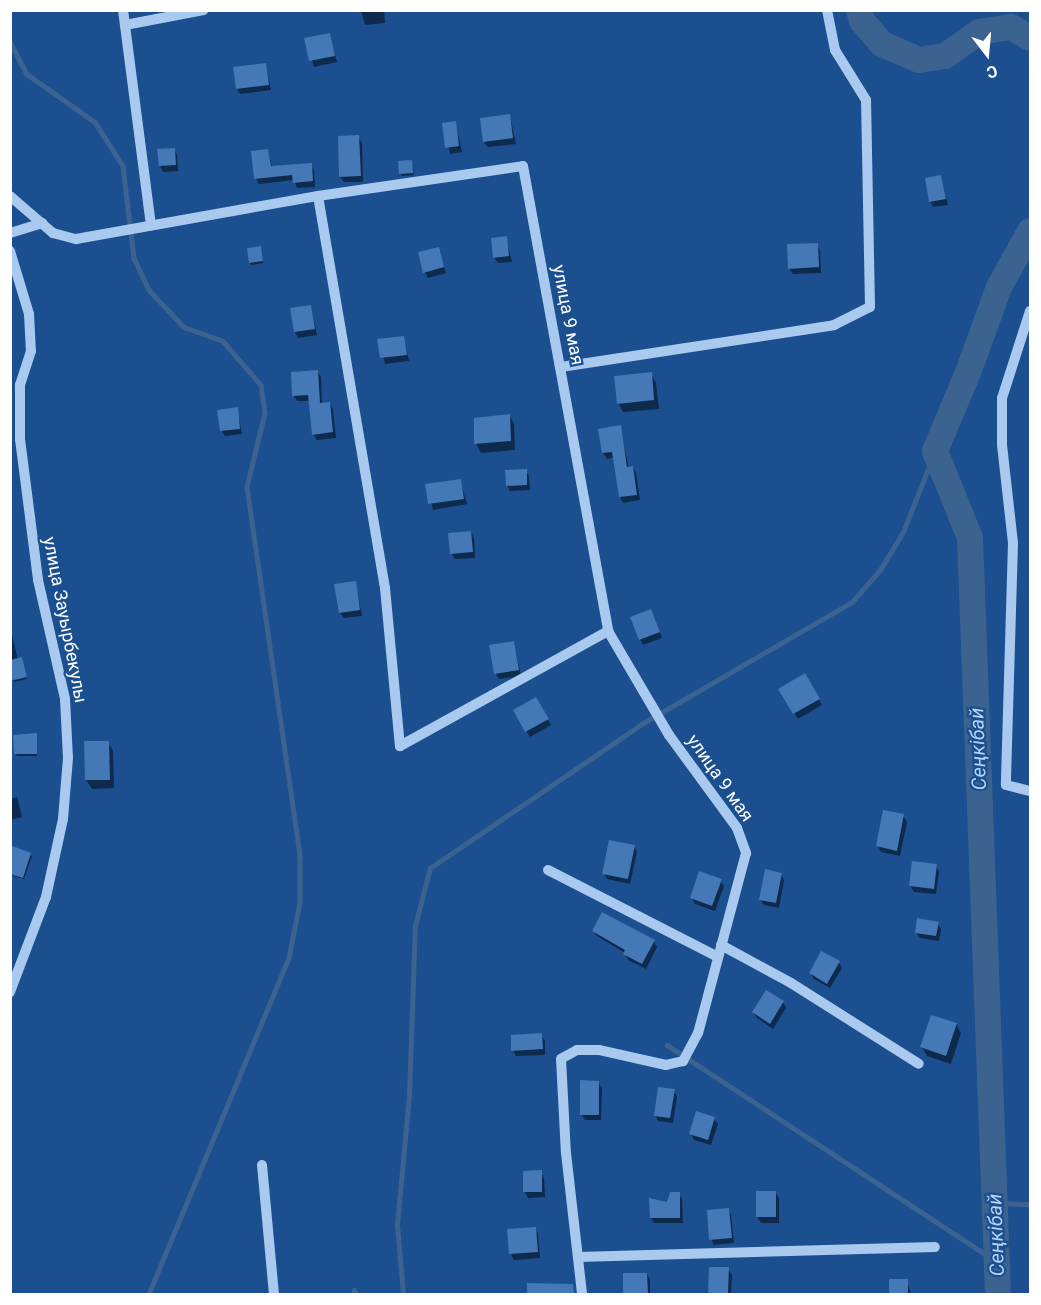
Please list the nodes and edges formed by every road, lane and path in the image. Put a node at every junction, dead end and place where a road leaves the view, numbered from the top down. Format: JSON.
{"nodes":[{"id":1,"x":123,"y":10,"type":"edge"},
{"id":2,"x":204,"y":10,"type":"edge"},
{"id":3,"x":827,"y":10,"type":"edge"},
{"id":4,"x":125,"y":25,"type":"junction"},
{"id":5,"x":10,"y":196,"type":"edge"},
{"id":6,"x":318,"y":196,"type":"junction"},
{"id":7,"x":42,"y":223,"type":"junction"},
{"id":8,"x":151,"y":225,"type":"junction"},
{"id":9,"x":10,"y":233,"type":"edge"},
{"id":10,"x":10,"y":251,"type":"edge"},
{"id":11,"x":1030,"y":311,"type":"edge"},
{"id":12,"x":561,"y":367,"type":"junction"},
{"id":13,"x":608,"y":631,"type":"junction"},
{"id":14,"x":1030,"y":790,"type":"edge"},
{"id":15,"x":548,"y":870,"type":"dead end"},
{"id":16,"x":721,"y":945,"type":"junction"},
{"id":17,"x":718,"y":957,"type":"junction"},
{"id":18,"x":10,"y":992,"type":"edge"},
{"id":19,"x":919,"y":1064,"type":"dead end"},
{"id":20,"x":262,"y":1165,"type":"dead end"},
{"id":21,"x":935,"y":1247,"type":"dead end"},
{"id":22,"x":578,"y":1257,"type":"junction"},
{"id":23,"x":274,"y":1294,"type":"edge"},
{"id":24,"x":582,"y":1294,"type":"edge"}],
"edges":[{"from":1,"to":4,"type":"street"},
{"from":2,"to":4,"type":"street"},
{"from":3,"to":12,"type":"street"},
{"from":4,"to":8,"type":"street"},
{"from":5,"to":7,"type":"street"},
{"from":6,"to":8,"type":"street"},
{"from":6,"to":12,"type":"street","name":"улица 9 мая"},
{"from":6,"to":13,"type":"street"},
{"from":7,"to":8,"type":"street"},
{"from":7,"to":9,"type":"street"},
{"from":10,"to":18,"type":"street","name":"улица Зауырбекулы"},
{"from":11,"to":14,"type":"street"},
{"from":12,"to":13,"type":"street","name":"улица 9 мая"},
{"from":13,"to":16,"type":"street","name":"улица 9 мая"},
{"from":15,"to":17,"type":"street"},
{"from":16,"to":17,"type":"street","name":"улица 9 мая"},
{"from":16,"to":19,"type":"street"},
{"from":17,"to":22,"type":"street","name":"улица 9 мая"},
{"from":20,"to":23,"type":"street"},
{"from":21,"to":22,"type":"street"},
{"from":22,"to":24,"type":"street","name":"улица 9 мая"}]}
